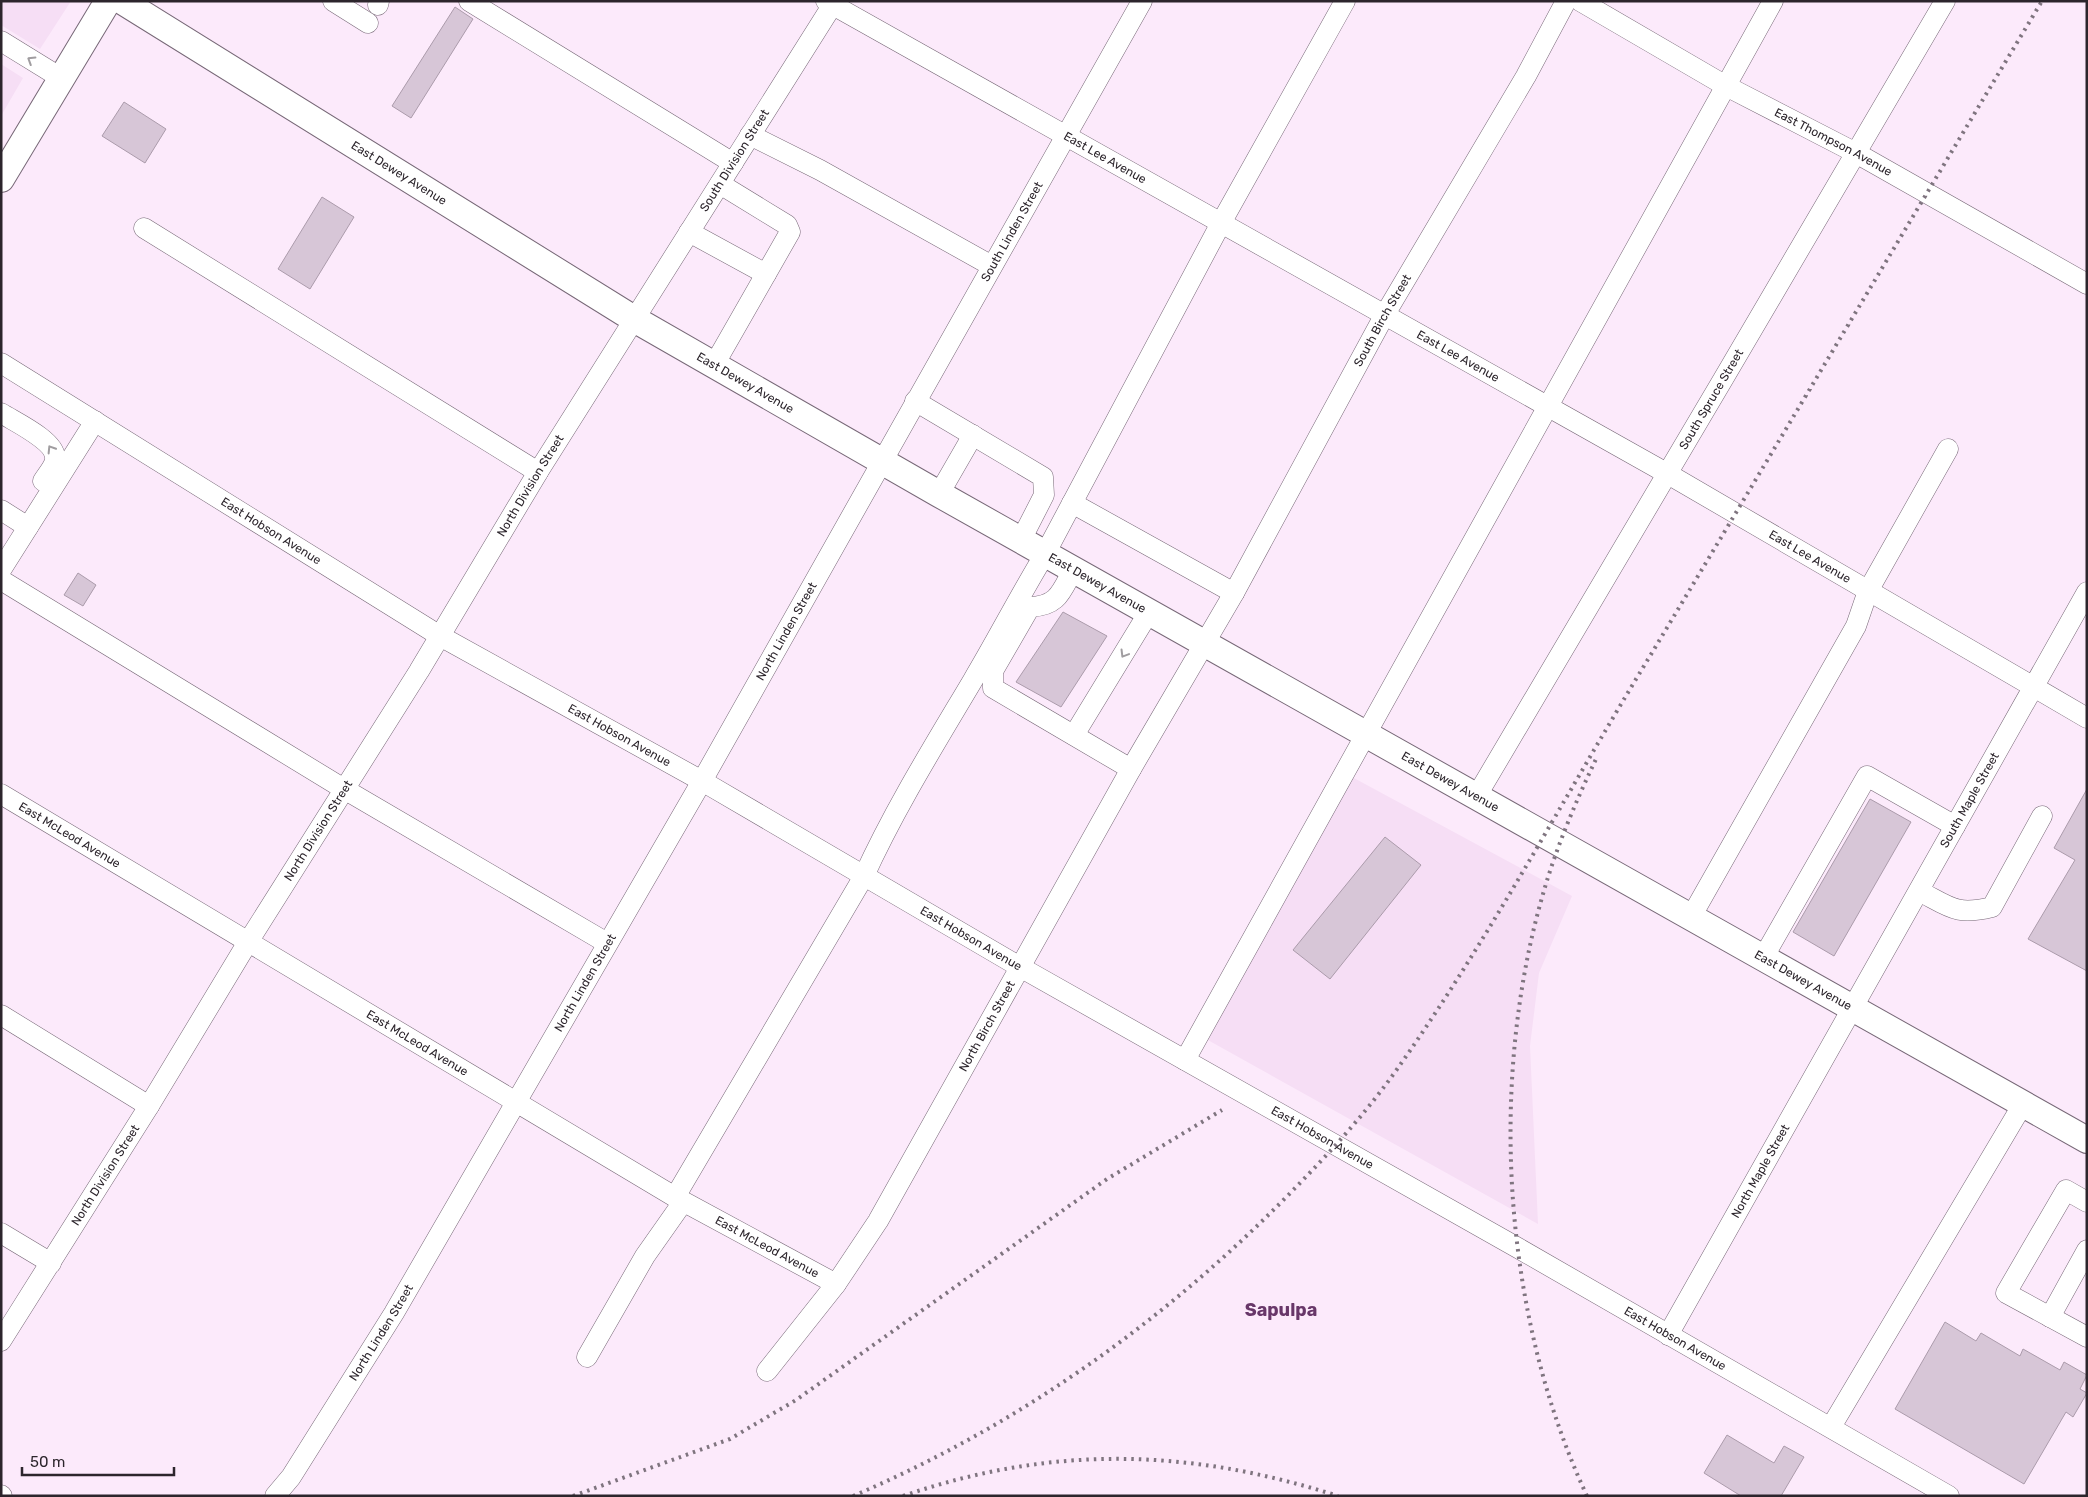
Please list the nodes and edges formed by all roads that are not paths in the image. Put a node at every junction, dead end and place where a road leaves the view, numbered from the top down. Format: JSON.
{"nodes":[{"id":1,"x":108,"y":1,"type":"edge"},
{"id":2,"x":122,"y":1,"type":"edge"},
{"id":3,"x":333,"y":1,"type":"edge"},
{"id":4,"x":469,"y":1,"type":"edge"},
{"id":5,"x":1142,"y":1,"type":"edge"},
{"id":6,"x":1345,"y":1,"type":"edge"},
{"id":7,"x":1566,"y":1,"type":"edge"},
{"id":8,"x":1580,"y":1,"type":"edge"},
{"id":9,"x":1772,"y":1,"type":"edge"},
{"id":10,"x":1944,"y":1,"type":"edge"},
{"id":11,"x":831,"y":2,"type":"edge"},
{"id":12,"x":368,"y":23,"type":"dead end"},
{"id":13,"x":1,"y":41,"type":"edge"},
{"id":14,"x":61,"y":78,"type":"junction"},
{"id":15,"x":1726,"y":86,"type":"junction"},
{"id":16,"x":750,"y":135,"type":"junction"},
{"id":17,"x":1066,"y":135,"type":"junction"},
{"id":18,"x":1856,"y":153,"type":"junction"},
{"id":19,"x":733,"y":162,"type":"junction"},
{"id":20,"x":1,"y":179,"type":"edge"},
{"id":21,"x":720,"y":184,"type":"junction"},
{"id":22,"x":1221,"y":223,"type":"junction"},
{"id":23,"x":144,"y":228,"type":"dead end"},
{"id":24,"x":689,"y":232,"type":"junction"},
{"id":25,"x":992,"y":266,"type":"junction"},
{"id":26,"x":766,"y":274,"type":"junction"},
{"id":27,"x":2087,"y":284,"type":"edge"},
{"id":28,"x":1384,"y":316,"type":"junction"},
{"id":29,"x":634,"y":320,"type":"junction"},
{"id":30,"x":1,"y":363,"type":"edge"},
{"id":31,"x":714,"y":365,"type":"junction"},
{"id":32,"x":916,"y":401,"type":"junction"},
{"id":33,"x":1548,"y":409,"type":"junction"},
{"id":34,"x":1,"y":413,"type":"edge"},
{"id":35,"x":95,"y":421,"type":"junction"},
{"id":36,"x":973,"y":435,"type":"junction"},
{"id":37,"x":1948,"y":448,"type":"dead end"},
{"id":38,"x":882,"y":462,"type":"junction"},
{"id":39,"x":538,"y":472,"type":"junction"},
{"id":40,"x":1668,"y":474,"type":"junction"},
{"id":41,"x":939,"y":494,"type":"junction"},
{"id":42,"x":1072,"y":504,"type":"junction"},
{"id":43,"x":1,"y":510,"type":"edge"},
{"id":44,"x":23,"y":524,"type":"junction"},
{"id":45,"x":1021,"y":540,"type":"junction"},
{"id":46,"x":1045,"y":554,"type":"junction"},
{"id":47,"x":1,"y":570,"type":"edge"},
{"id":48,"x":1074,"y":570,"type":"junction"},
{"id":49,"x":1,"y":580,"type":"edge"},
{"id":50,"x":1868,"y":591,"type":"junction"},
{"id":51,"x":2087,"y":592,"type":"edge"},
{"id":52,"x":1234,"y":593,"type":"junction"},
{"id":53,"x":1149,"y":612,"type":"junction"},
{"id":54,"x":440,"y":636,"type":"junction"},
{"id":55,"x":1205,"y":644,"type":"junction"},
{"id":56,"x":2033,"y":688,"type":"junction"},
{"id":57,"x":2087,"y":718,"type":"edge"},
{"id":58,"x":1365,"y":734,"type":"junction"},
{"id":59,"x":1074,"y":736,"type":"junction"},
{"id":60,"x":1131,"y":768,"type":"junction"},
{"id":61,"x":702,"y":781,"type":"junction"},
{"id":62,"x":344,"y":789,"type":"junction"},
{"id":63,"x":1,"y":794,"type":"edge"},
{"id":64,"x":1476,"y":797,"type":"junction"},
{"id":65,"x":2042,"y":816,"type":"dead end"},
{"id":66,"x":1956,"y":826,"type":"junction"},
{"id":67,"x":864,"y":876,"type":"junction"},
{"id":68,"x":1919,"y":891,"type":"junction"},
{"id":69,"x":1690,"y":917,"type":"junction"},
{"id":70,"x":248,"y":942,"type":"junction"},
{"id":71,"x":607,"y":944,"type":"junction"},
{"id":72,"x":1763,"y":958,"type":"junction"},
{"id":73,"x":1020,"y":967,"type":"junction"},
{"id":74,"x":1853,"y":1008,"type":"junction"},
{"id":75,"x":1,"y":1015,"type":"edge"},
{"id":76,"x":1185,"y":1060,"type":"junction"},
{"id":77,"x":515,"y":1101,"type":"junction"},
{"id":78,"x":2023,"y":1104,"type":"junction"},
{"id":79,"x":149,"y":1106,"type":"junction"},
{"id":80,"x":2087,"y":1140,"type":"edge"},
{"id":81,"x":679,"y":1199,"type":"junction"},
{"id":82,"x":2087,"y":1202,"type":"edge"},
{"id":83,"x":1,"y":1233,"type":"edge"},
{"id":84,"x":2087,"y":1250,"type":"edge"},
{"id":85,"x":51,"y":1263,"type":"junction"},
{"id":86,"x":836,"y":1284,"type":"junction"},
{"id":87,"x":2050,"y":1317,"type":"junction"},
{"id":88,"x":1668,"y":1335,"type":"junction"},
{"id":89,"x":2087,"y":1338,"type":"edge"},
{"id":90,"x":1,"y":1341,"type":"edge"},
{"id":91,"x":587,"y":1358,"type":"dead end"},
{"id":92,"x":767,"y":1371,"type":"dead end"},
{"id":93,"x":1831,"y":1427,"type":"junction"},
{"id":94,"x":275,"y":1496,"type":"edge"},
{"id":95,"x":1949,"y":1496,"type":"edge"}],
"edges":[{"from":1,"to":14,"type":"main road"},
{"from":2,"to":29,"type":"main road","name":"East Dewey Avenue"},
{"from":3,"to":12,"type":"street"},
{"from":4,"to":19,"type":"street"},
{"from":5,"to":17,"type":"street","name":"South Linden Street"},
{"from":6,"to":22,"type":"street"},
{"from":7,"to":28,"type":"street","name":"South Birch Street"},
{"from":8,"to":15,"type":"street","name":"East Thompson Avenue"},
{"from":9,"to":15,"type":"street"},
{"from":10,"to":18,"type":"street","name":"South Spruce Street"},
{"from":11,"to":16,"type":"street","name":"South Division Street"},
{"from":11,"to":17,"type":"street","name":"East Lee Avenue"},
{"from":14,"to":13,"type":"street","one_way":true},
{"from":14,"to":20,"type":"main road"},
{"from":15,"to":18,"type":"street","name":"East Thompson Avenue"},
{"from":15,"to":33,"type":"street"},
{"from":16,"to":19,"type":"street","name":"South Division Street"},
{"from":16,"to":25,"type":"street"},
{"from":17,"to":22,"type":"street","name":"East Lee Avenue"},
{"from":17,"to":25,"type":"street","name":"South Linden Street"},
{"from":18,"to":27,"type":"street","name":"East Thompson Avenue"},
{"from":18,"to":40,"type":"street","name":"South Spruce Street"},
{"from":19,"to":21,"type":"street","name":"South Division Street"},
{"from":21,"to":24,"type":"street","name":"South Division Street"},
{"from":21,"to":26,"type":"street"},
{"from":22,"to":28,"type":"street","name":"East Lee Avenue"},
{"from":22,"to":42,"type":"street"},
{"from":23,"to":39,"type":"street"},
{"from":24,"to":26,"type":"street"},
{"from":24,"to":29,"type":"street","name":"South Division Street"},
{"from":25,"to":32,"type":"street","name":"South Linden Street"},
{"from":26,"to":31,"type":"street"},
{"from":28,"to":33,"type":"street","name":"East Lee Avenue"},
{"from":28,"to":52,"type":"street","name":"South Birch Street"},
{"from":29,"to":31,"type":"main road","name":"East Dewey Avenue"},
{"from":29,"to":39,"type":"street","name":"North Division Street"},
{"from":30,"to":35,"type":"street","name":"East Hobson Avenue"},
{"from":31,"to":38,"type":"main road","name":"East Dewey Avenue"},
{"from":32,"to":36,"type":"street"},
{"from":32,"to":38,"type":"street","name":"South Linden Street"},
{"from":33,"to":40,"type":"street","name":"East Lee Avenue"},
{"from":33,"to":58,"type":"street"},
{"from":44,"to":34,"type":"street","one_way":true},
{"from":35,"to":44,"type":"street"},
{"from":35,"to":54,"type":"street","name":"East Hobson Avenue"},
{"from":36,"to":41,"type":"street"},
{"from":36,"to":45,"type":"street"},
{"from":37,"to":50,"type":"street"},
{"from":38,"to":41,"type":"main road","name":"East Dewey Avenue"},
{"from":38,"to":61,"type":"street","name":"North Linden Street"},
{"from":39,"to":54,"type":"street","name":"North Division Street"},
{"from":40,"to":50,"type":"street","name":"East Lee Avenue"},
{"from":40,"to":64,"type":"street","name":"South Spruce Street"},
{"from":41,"to":45,"type":"main road","name":"East Dewey Avenue"},
{"from":42,"to":46,"type":"street"},
{"from":42,"to":52,"type":"street"},
{"from":43,"to":44,"type":"street"},
{"from":44,"to":47,"type":"street"},
{"from":45,"to":46,"type":"main road","name":"East Dewey Avenue"},
{"from":46,"to":48,"type":"main road","name":"East Dewey Avenue"},
{"from":46,"to":67,"type":"street"},
{"from":48,"to":53,"type":"main road","name":"East Dewey Avenue"},
{"from":48,"to":59,"type":"street"},
{"from":49,"to":62,"type":"street"},
{"from":50,"to":56,"type":"street","name":"East Lee Avenue"},
{"from":50,"to":69,"type":"street"},
{"from":51,"to":56,"type":"street","name":"South Maple Street"},
{"from":52,"to":55,"type":"street","name":"South Birch Street"},
{"from":53,"to":55,"type":"main road","name":"East Dewey Avenue"},
{"from":53,"to":59,"type":"street","one_way":true},
{"from":54,"to":61,"type":"street","name":"East Hobson Avenue"},
{"from":54,"to":62,"type":"street","name":"North Division Street"},
{"from":55,"to":58,"type":"main road","name":"East Dewey Avenue"},
{"from":55,"to":60,"type":"street","name":"North Birch Street"},
{"from":56,"to":57,"type":"street","name":"East Lee Avenue"},
{"from":56,"to":66,"type":"street","name":"South Maple Street"},
{"from":58,"to":64,"type":"main road","name":"East Dewey Avenue"},
{"from":58,"to":76,"type":"street"},
{"from":59,"to":60,"type":"street"},
{"from":60,"to":73,"type":"street","name":"North Birch Street"},
{"from":61,"to":67,"type":"street","name":"East Hobson Avenue"},
{"from":61,"to":71,"type":"street","name":"North Linden Street"},
{"from":62,"to":70,"type":"street","name":"North Division Street"},
{"from":62,"to":71,"type":"street"},
{"from":63,"to":70,"type":"street","name":"East McLeod Avenue"},
{"from":64,"to":69,"type":"main road","name":"East Dewey Avenue"},
{"from":65,"to":68,"type":"street"},
{"from":66,"to":68,"type":"street","name":"South Maple Street"},
{"from":66,"to":72,"type":"street"},
{"from":67,"to":73,"type":"street","name":"East Hobson Avenue"},
{"from":67,"to":81,"type":"street"},
{"from":68,"to":74,"type":"street","name":"South Maple Street"},
{"from":69,"to":72,"type":"main road","name":"East Dewey Avenue"},
{"from":70,"to":77,"type":"street","name":"East McLeod Avenue"},
{"from":70,"to":79,"type":"street","name":"North Division Street"},
{"from":71,"to":77,"type":"street","name":"North Linden Street"},
{"from":72,"to":74,"type":"main road","name":"East Dewey Avenue"},
{"from":73,"to":76,"type":"street","name":"East Hobson Avenue"},
{"from":73,"to":86,"type":"street","name":"North Birch Street"},
{"from":74,"to":78,"type":"main road","name":"East Dewey Avenue"},
{"from":74,"to":88,"type":"street","name":"North Maple Street"},
{"from":75,"to":79,"type":"street"},
{"from":76,"to":88,"type":"street","name":"East Hobson Avenue"},
{"from":77,"to":81,"type":"street","name":"East McLeod Avenue"},
{"from":77,"to":94,"type":"street","name":"North Linden Street"},
{"from":78,"to":80,"type":"main road","name":"East Dewey Avenue"},
{"from":78,"to":93,"type":"street"},
{"from":79,"to":85,"type":"street","name":"North Division Street"},
{"from":81,"to":86,"type":"street","name":"East McLeod Avenue"},
{"from":81,"to":91,"type":"street"},
{"from":82,"to":87,"type":"street"},
{"from":83,"to":85,"type":"street"},
{"from":84,"to":87,"type":"street"},
{"from":85,"to":90,"type":"street","name":"North Division Street"},
{"from":86,"to":92,"type":"street","name":"North Birch Street"},
{"from":87,"to":89,"type":"street"},
{"from":88,"to":93,"type":"street","name":"East Hobson Avenue"},
{"from":93,"to":95,"type":"street","name":"East Hobson Avenue"}]}
